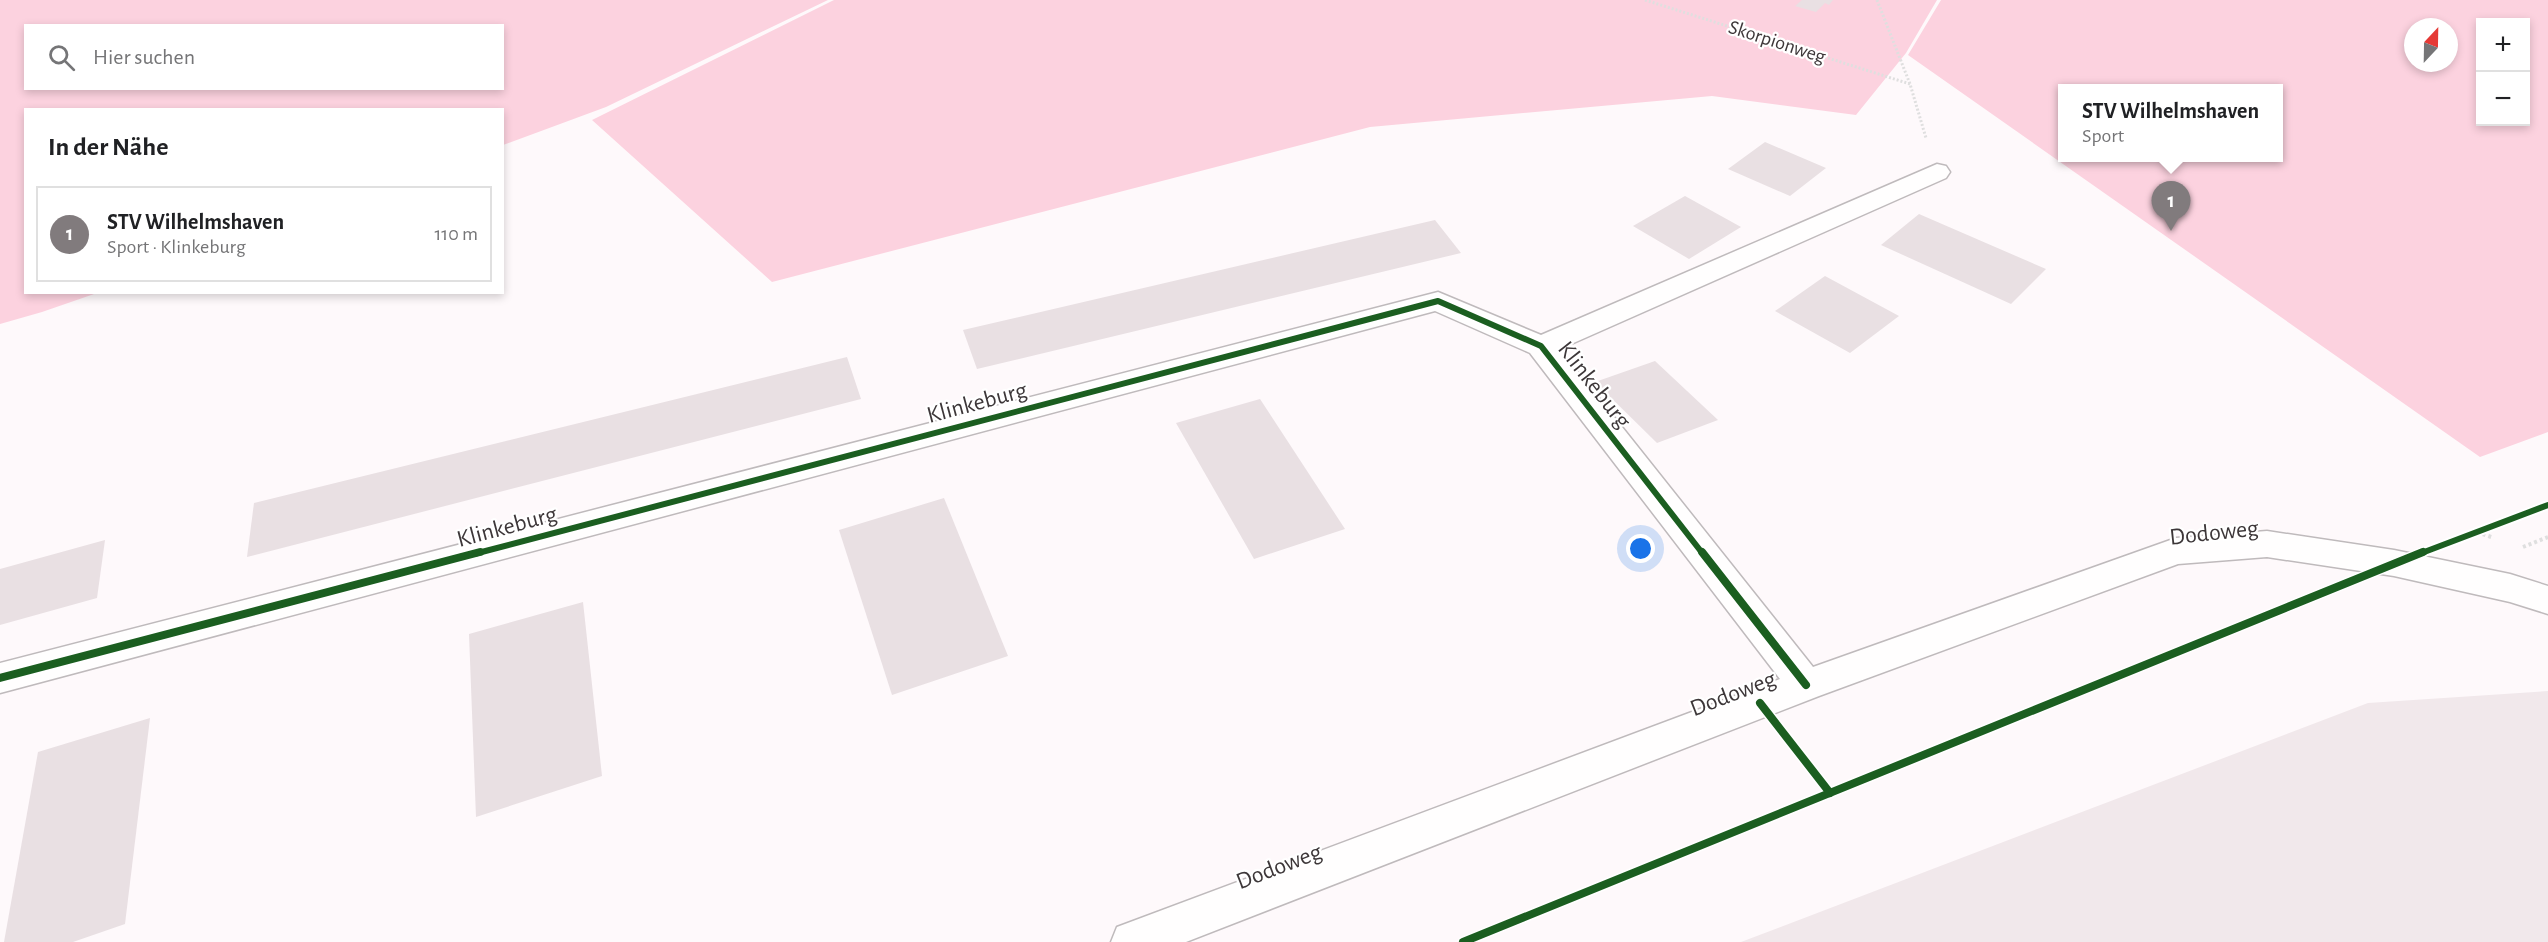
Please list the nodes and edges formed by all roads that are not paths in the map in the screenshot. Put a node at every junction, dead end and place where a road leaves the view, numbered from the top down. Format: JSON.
{"nodes":[{"id":1,"x":1937,"y":172,"type":"road end"},
{"id":2,"x":1540,"y":346,"type":"junction"},
{"id":3,"x":2548,"y":600,"type":"edge"},
{"id":4,"x":0,"y":678,"type":"edge"},
{"id":5,"x":1806,"y":685,"type":"junction"},
{"id":6,"x":1133,"y":942,"type":"edge"}],
"edges":[{"from":1,"to":2,"type":"street","name":"Klinkeburg"},
{"from":2,"to":4,"type":"street","name":"Klinkeburg"},
{"from":2,"to":5,"type":"street","name":"Klinkeburg"},
{"from":3,"to":5,"type":"street","name":"Dodoweg"},
{"from":5,"to":6,"type":"street","name":"Dodoweg"}]}
